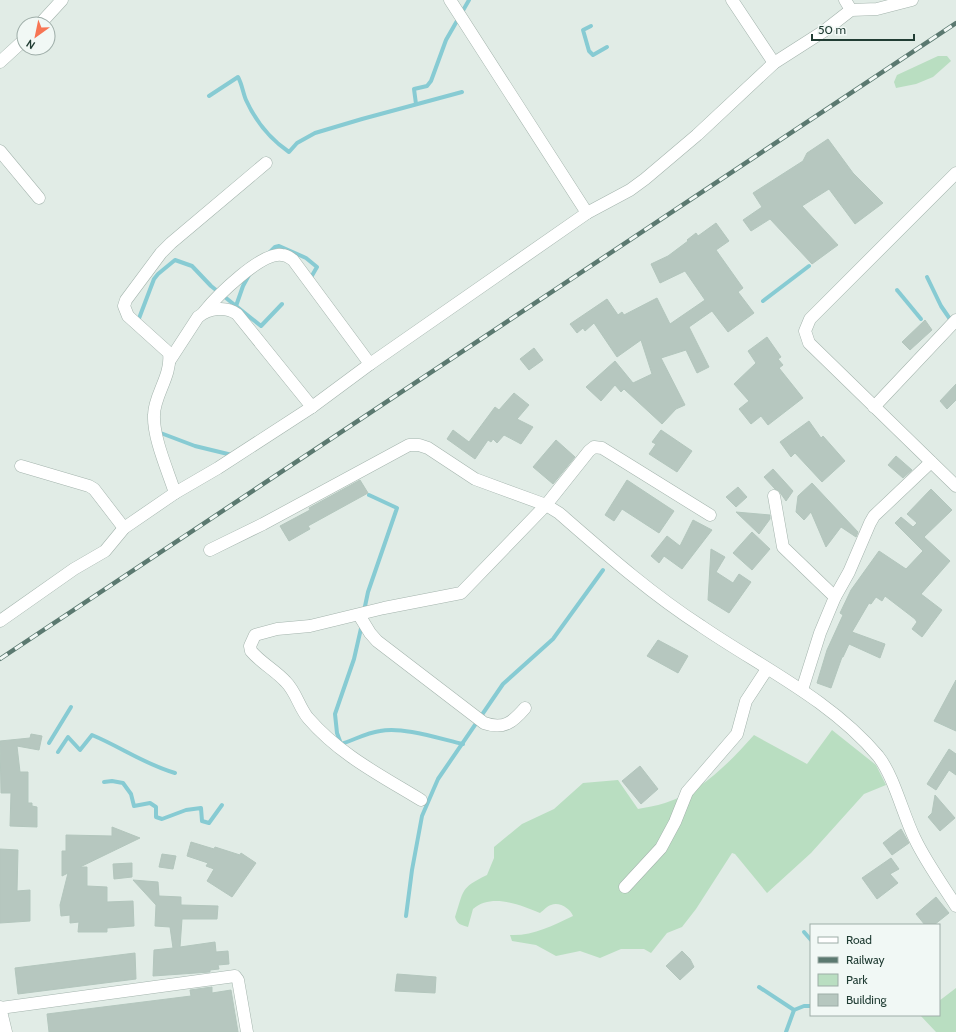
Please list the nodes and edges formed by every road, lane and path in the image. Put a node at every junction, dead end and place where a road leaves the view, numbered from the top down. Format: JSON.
{"nodes":[{"id":1,"x":62,"y":0,"type":"edge"},
{"id":2,"x":450,"y":0,"type":"edge"},
{"id":3,"x":732,"y":0,"type":"edge"},
{"id":4,"x":912,"y":0,"type":"edge"},
{"id":5,"x":848,"y":5,"type":"edge"},
{"id":6,"x":47,"y":16,"type":"edge"},
{"id":7,"x":16,"y":47,"type":"edge"},
{"id":8,"x":0,"y":62,"type":"edge"},
{"id":9,"x":774,"y":63,"type":"junction"},
{"id":10,"x":0,"y":151,"type":"edge"},
{"id":11,"x":266,"y":163,"type":"dead end"},
{"id":12,"x":956,"y":173,"type":"edge"},
{"id":13,"x":39,"y":198,"type":"dead end"},
{"id":14,"x":587,"y":213,"type":"junction"},
{"id":15,"x":204,"y":312,"type":"junction"},
{"id":16,"x":956,"y":320,"type":"edge"},
{"id":17,"x":170,"y":360,"type":"junction"},
{"id":18,"x":370,"y":364,"type":"junction"},
{"id":19,"x":874,"y":407,"type":"junction"},
{"id":20,"x":312,"y":408,"type":"junction"},
{"id":21,"x":931,"y":462,"type":"junction"},
{"id":22,"x":20,"y":466,"type":"dead end"},
{"id":23,"x":953,"y":477,"type":"edge"},
{"id":24,"x":175,"y":493,"type":"junction"},
{"id":25,"x":774,"y":496,"type":"dead end"},
{"id":26,"x":546,"y":505,"type":"junction"},
{"id":27,"x":710,"y":515,"type":"dead end"},
{"id":28,"x":124,"y":528,"type":"junction"},
{"id":29,"x":210,"y":550,"type":"dead end"},
{"id":30,"x":835,"y":597,"type":"junction"},
{"id":31,"x":359,"y":615,"type":"junction"},
{"id":32,"x":0,"y":621,"type":"edge"},
{"id":33,"x":768,"y":670,"type":"junction"},
{"id":34,"x":802,"y":690,"type":"junction"},
{"id":35,"x":524,"y":708,"type":"dead end"},
{"id":36,"x":421,"y":800,"type":"dead end"},
{"id":37,"x":625,"y":887,"type":"dead end"},
{"id":38,"x":956,"y":906,"type":"edge"},
{"id":39,"x":0,"y":1007,"type":"edge"},
{"id":40,"x":6,"y":1032,"type":"edge"},
{"id":41,"x":247,"y":1032,"type":"edge"}],
"edges":[{"from":1,"to":6,"type":"street"},
{"from":2,"to":14,"type":"street"},
{"from":3,"to":9,"type":"street"},
{"from":4,"to":5,"type":"street"},
{"from":5,"to":9,"type":"street"},
{"from":7,"to":8,"type":"street"},
{"from":9,"to":14,"type":"street"},
{"from":10,"to":13,"type":"street"},
{"from":11,"to":17,"type":"street"},
{"from":12,"to":19,"type":"street"},
{"from":14,"to":18,"type":"street"},
{"from":15,"to":17,"type":"street"},
{"from":15,"to":18,"type":"street"},
{"from":15,"to":20,"type":"street"},
{"from":16,"to":19,"type":"street"},
{"from":17,"to":24,"type":"street"},
{"from":18,"to":20,"type":"street"},
{"from":19,"to":21,"type":"street"},
{"from":20,"to":24,"type":"street"},
{"from":21,"to":23,"type":"street"},
{"from":21,"to":30,"type":"street"},
{"from":22,"to":28,"type":"street"},
{"from":24,"to":28,"type":"street"},
{"from":25,"to":30,"type":"street"},
{"from":26,"to":27,"type":"street"},
{"from":26,"to":29,"type":"street"},
{"from":26,"to":31,"type":"street"},
{"from":26,"to":33,"type":"street"},
{"from":28,"to":32,"type":"street"},
{"from":30,"to":34,"type":"street"},
{"from":31,"to":35,"type":"street"},
{"from":31,"to":36,"type":"street"},
{"from":33,"to":34,"type":"street"},
{"from":33,"to":37,"type":"street"},
{"from":34,"to":38,"type":"street"},
{"from":39,"to":40,"type":"street"},
{"from":39,"to":41,"type":"street"}]}
